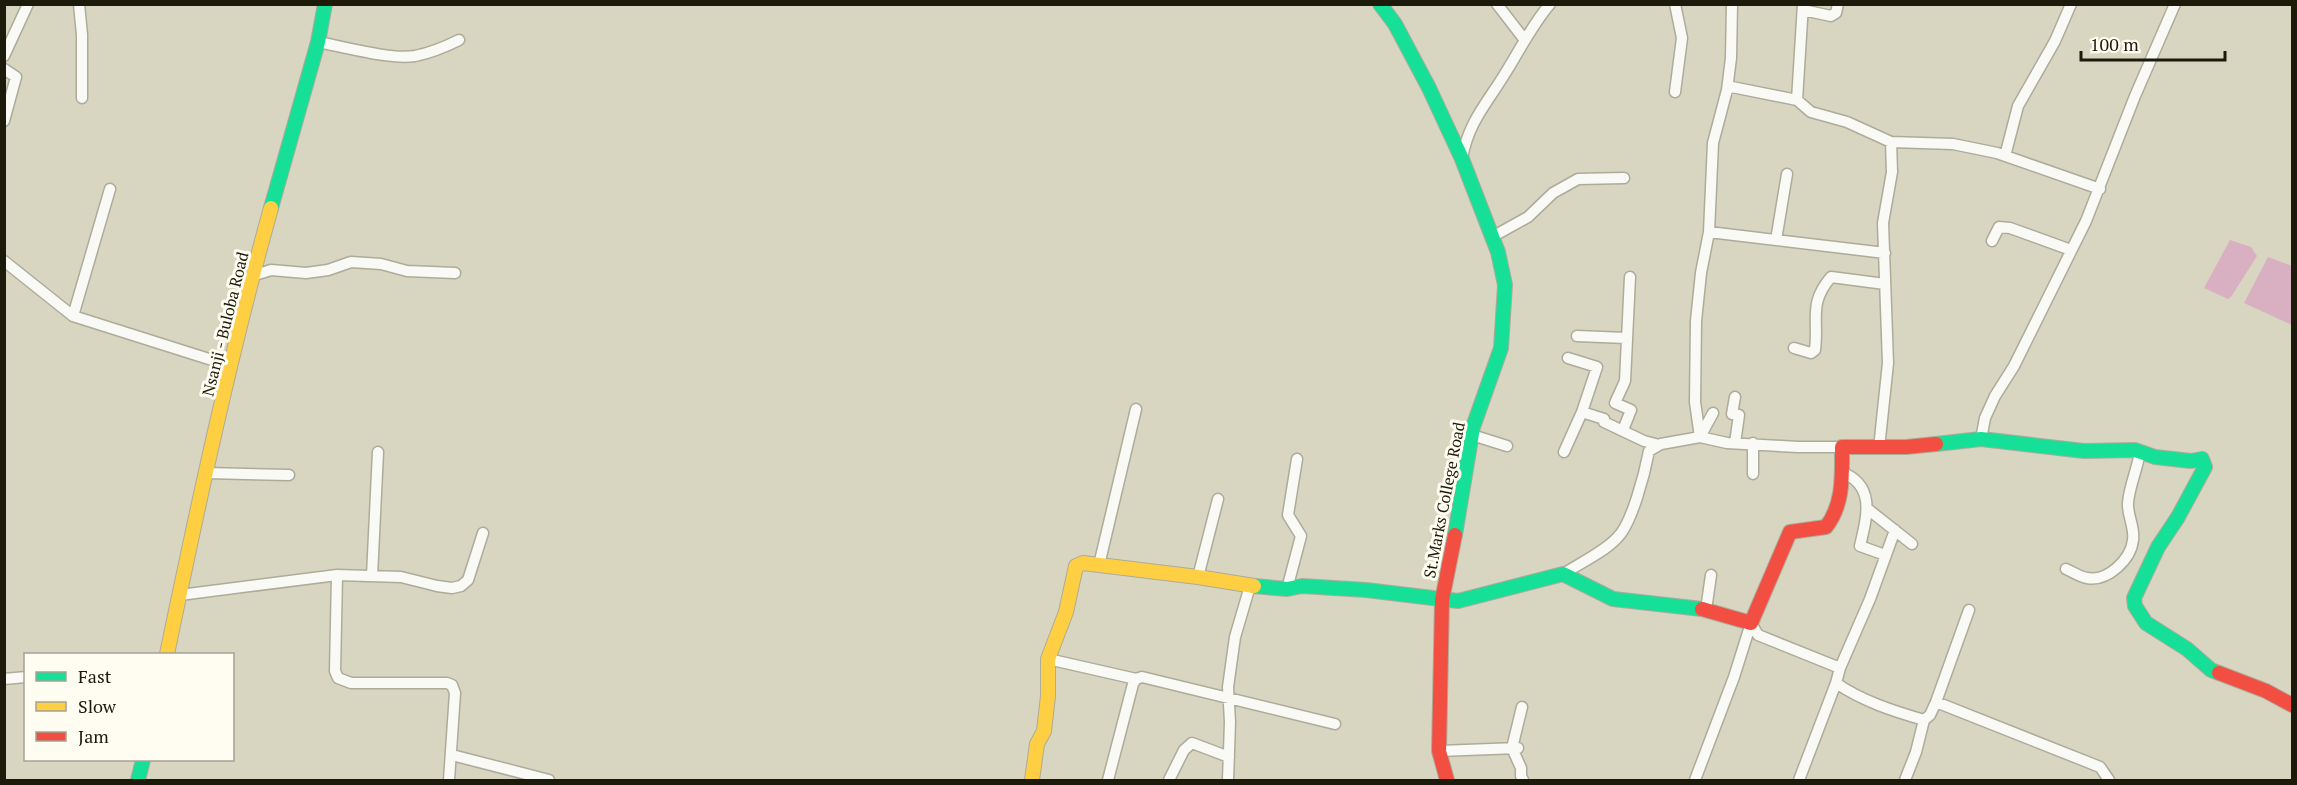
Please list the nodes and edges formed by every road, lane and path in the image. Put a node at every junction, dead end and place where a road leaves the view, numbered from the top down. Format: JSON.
{"nodes":[{"id":1,"x":28,"y":4,"type":"edge"},
{"id":2,"x":79,"y":4,"type":"edge"},
{"id":3,"x":325,"y":4,"type":"edge"},
{"id":4,"x":1380,"y":4,"type":"edge"},
{"id":5,"x":1497,"y":4,"type":"edge"},
{"id":6,"x":1550,"y":4,"type":"edge"},
{"id":7,"x":1676,"y":4,"type":"edge"},
{"id":8,"x":1732,"y":4,"type":"edge"},
{"id":9,"x":1838,"y":4,"type":"edge"},
{"id":10,"x":2071,"y":4,"type":"edge"},
{"id":11,"x":2175,"y":4,"type":"edge"},
{"id":12,"x":1803,"y":7,"type":"edge"},
{"id":13,"x":1524,"y":39,"type":"junction"},
{"id":14,"x":459,"y":40,"type":"dead end"},
{"id":15,"x":318,"y":42,"type":"junction"},
{"id":16,"x":4,"y":56,"type":"edge"},
{"id":17,"x":4,"y":69,"type":"edge"},
{"id":18,"x":1726,"y":90,"type":"junction"},
{"id":19,"x":1674,"y":92,"type":"dead end"},
{"id":20,"x":82,"y":98,"type":"dead end"},
{"id":21,"x":1797,"y":100,"type":"junction"},
{"id":22,"x":4,"y":121,"type":"edge"},
{"id":23,"x":1892,"y":142,"type":"junction"},
{"id":24,"x":2005,"y":156,"type":"junction"},
{"id":25,"x":1462,"y":159,"type":"junction"},
{"id":26,"x":1787,"y":174,"type":"dead end"},
{"id":27,"x":1624,"y":178,"type":"dead end"},
{"id":28,"x":110,"y":189,"type":"dead end"},
{"id":29,"x":2100,"y":189,"type":"junction"},
{"id":30,"x":1709,"y":231,"type":"junction"},
{"id":31,"x":1492,"y":237,"type":"junction"},
{"id":32,"x":1776,"y":240,"type":"junction"},
{"id":33,"x":1992,"y":241,"type":"dead end"},
{"id":34,"x":2071,"y":250,"type":"junction"},
{"id":35,"x":1885,"y":253,"type":"junction"},
{"id":36,"x":4,"y":261,"type":"edge"},
{"id":37,"x":454,"y":273,"type":"dead end"},
{"id":38,"x":252,"y":276,"type":"junction"},
{"id":39,"x":1629,"y":277,"type":"dead end"},
{"id":40,"x":1885,"y":284,"type":"junction"},
{"id":41,"x":73,"y":316,"type":"junction"},
{"id":42,"x":1577,"y":336,"type":"dead end"},
{"id":43,"x":1626,"y":338,"type":"junction"},
{"id":44,"x":1794,"y":348,"type":"dead end"},
{"id":45,"x":1568,"y":358,"type":"dead end"},
{"id":46,"x":231,"y":366,"type":"junction"},
{"id":47,"x":1735,"y":397,"type":"dead end"},
{"id":48,"x":1136,"y":409,"type":"dead end"},
{"id":49,"x":1582,"y":412,"type":"junction"},
{"id":50,"x":1713,"y":413,"type":"dead end"},
{"id":51,"x":1623,"y":430,"type":"junction"},
{"id":52,"x":1472,"y":435,"type":"junction"},
{"id":53,"x":1700,"y":437,"type":"junction"},
{"id":54,"x":1981,"y":439,"type":"junction"},
{"id":55,"x":1735,"y":443,"type":"junction"},
{"id":56,"x":1753,"y":443,"type":"junction"},
{"id":57,"x":1659,"y":445,"type":"junction"},
{"id":58,"x":1507,"y":446,"type":"dead end"},
{"id":59,"x":1842,"y":447,"type":"junction"},
{"id":60,"x":1879,"y":448,"type":"junction"},
{"id":61,"x":2136,"y":450,"type":"junction"},
{"id":62,"x":378,"y":452,"type":"dead end"},
{"id":63,"x":1564,"y":452,"type":"dead end"},
{"id":64,"x":1297,"y":459,"type":"dead end"},
{"id":65,"x":1841,"y":472,"type":"junction"},
{"id":66,"x":207,"y":473,"type":"junction"},
{"id":67,"x":1753,"y":474,"type":"dead end"},
{"id":68,"x":289,"y":475,"type":"dead end"},
{"id":69,"x":1218,"y":499,"type":"dead end"},
{"id":70,"x":1869,"y":510,"type":"junction"},
{"id":71,"x":1895,"y":530,"type":"junction"},
{"id":72,"x":483,"y":532,"type":"dead end"},
{"id":73,"x":1912,"y":544,"type":"dead end"},
{"id":74,"x":1885,"y":555,"type":"junction"},
{"id":75,"x":1099,"y":565,"type":"junction"},
{"id":76,"x":2066,"y":569,"type":"dead end"},
{"id":77,"x":1563,"y":574,"type":"junction"},
{"id":78,"x":337,"y":575,"type":"junction"},
{"id":79,"x":1711,"y":575,"type":"dead end"},
{"id":80,"x":372,"y":576,"type":"junction"},
{"id":81,"x":1198,"y":577,"type":"junction"},
{"id":82,"x":1250,"y":586,"type":"junction"},
{"id":83,"x":1287,"y":589,"type":"junction"},
{"id":84,"x":180,"y":595,"type":"junction"},
{"id":85,"x":1442,"y":600,"type":"junction"},
{"id":86,"x":1706,"y":610,"type":"junction"},
{"id":87,"x":1969,"y":610,"type":"dead end"},
{"id":88,"x":1751,"y":623,"type":"junction"},
{"id":89,"x":167,"y":653,"type":"edge"},
{"id":90,"x":1048,"y":659,"type":"junction"},
{"id":91,"x":1840,"y":668,"type":"junction"},
{"id":92,"x":24,"y":677,"type":"edge"},
{"id":93,"x":4,"y":679,"type":"edge"},
{"id":94,"x":1136,"y":679,"type":"junction"},
{"id":95,"x":1836,"y":683,"type":"junction"},
{"id":96,"x":1230,"y":699,"type":"junction"},
{"id":97,"x":1936,"y":702,"type":"junction"},
{"id":98,"x":2292,"y":705,"type":"edge"},
{"id":99,"x":1522,"y":707,"type":"dead end"},
{"id":100,"x":1924,"y":720,"type":"junction"},
{"id":101,"x":1335,"y":724,"type":"dead end"},
{"id":102,"x":1515,"y":748,"type":"junction"},
{"id":103,"x":1439,"y":751,"type":"junction"},
{"id":104,"x":452,"y":755,"type":"junction"},
{"id":105,"x":1229,"y":757,"type":"junction"},
{"id":106,"x":143,"y":761,"type":"edge"},
{"id":107,"x":138,"y":780,"type":"edge"},
{"id":108,"x":449,"y":780,"type":"edge"},
{"id":109,"x":549,"y":780,"type":"edge"},
{"id":110,"x":1032,"y":780,"type":"edge"},
{"id":111,"x":1108,"y":780,"type":"edge"},
{"id":112,"x":1169,"y":780,"type":"edge"},
{"id":113,"x":1228,"y":780,"type":"edge"},
{"id":114,"x":1447,"y":780,"type":"edge"},
{"id":115,"x":1523,"y":780,"type":"edge"},
{"id":116,"x":1695,"y":780,"type":"edge"},
{"id":117,"x":1799,"y":780,"type":"edge"},
{"id":118,"x":1905,"y":780,"type":"edge"},
{"id":119,"x":2109,"y":780,"type":"edge"}],
"edges":[{"from":1,"to":16,"type":"street"},
{"from":2,"to":20,"type":"street"},
{"from":3,"to":15,"type":"street","name":"Nsanji - Buloba Road"},
{"from":4,"to":25,"type":"street","name":"St.Marks College Road"},
{"from":5,"to":13,"type":"street"},
{"from":6,"to":13,"type":"street"},
{"from":7,"to":19,"type":"street"},
{"from":8,"to":18,"type":"street"},
{"from":9,"to":12,"type":"street"},
{"from":10,"to":24,"type":"street"},
{"from":11,"to":29,"type":"street"},
{"from":12,"to":21,"type":"street"},
{"from":13,"to":25,"type":"street"},
{"from":14,"to":15,"type":"street"},
{"from":15,"to":38,"type":"street","name":"Nsanji - Buloba Road"},
{"from":17,"to":22,"type":"street"},
{"from":18,"to":21,"type":"street"},
{"from":18,"to":30,"type":"street"},
{"from":21,"to":23,"type":"street"},
{"from":23,"to":24,"type":"street"},
{"from":23,"to":35,"type":"street"},
{"from":24,"to":29,"type":"street"},
{"from":25,"to":31,"type":"street","name":"St.Marks College Road"},
{"from":26,"to":32,"type":"street"},
{"from":27,"to":31,"type":"street"},
{"from":28,"to":41,"type":"street"},
{"from":29,"to":34,"type":"street"},
{"from":30,"to":32,"type":"street"},
{"from":30,"to":53,"type":"street"},
{"from":31,"to":52,"type":"street","name":"St.Marks College Road"},
{"from":32,"to":35,"type":"street"},
{"from":33,"to":34,"type":"street"},
{"from":34,"to":54,"type":"street"},
{"from":35,"to":40,"type":"street"},
{"from":36,"to":41,"type":"street"},
{"from":37,"to":38,"type":"street"},
{"from":38,"to":46,"type":"street","name":"Nsanji - Buloba Road"},
{"from":39,"to":43,"type":"street"},
{"from":40,"to":44,"type":"street"},
{"from":40,"to":60,"type":"street"},
{"from":41,"to":46,"type":"street"},
{"from":42,"to":43,"type":"street"},
{"from":43,"to":51,"type":"street"},
{"from":45,"to":49,"type":"street"},
{"from":46,"to":66,"type":"street","name":"Nsanji - Buloba Road"},
{"from":47,"to":55,"type":"street"},
{"from":48,"to":75,"type":"street"},
{"from":49,"to":51,"type":"street"},
{"from":49,"to":63,"type":"street"},
{"from":50,"to":53,"type":"street"},
{"from":51,"to":57,"type":"street"},
{"from":52,"to":58,"type":"street"},
{"from":52,"to":85,"type":"street","name":"St.Marks College Road"},
{"from":53,"to":55,"type":"street"},
{"from":53,"to":57,"type":"street"},
{"from":54,"to":60,"type":"street"},
{"from":54,"to":61,"type":"street"},
{"from":55,"to":56,"type":"street"},
{"from":56,"to":59,"type":"street"},
{"from":56,"to":67,"type":"street"},
{"from":57,"to":77,"type":"street"},
{"from":59,"to":60,"type":"street"},
{"from":59,"to":65,"type":"street"},
{"from":61,"to":76,"type":"street"},
{"from":61,"to":98,"type":"street"},
{"from":62,"to":80,"type":"street"},
{"from":64,"to":83,"type":"street"},
{"from":65,"to":70,"type":"street"},
{"from":65,"to":88,"type":"street"},
{"from":66,"to":68,"type":"street"},
{"from":66,"to":84,"type":"street","name":"Nsanji - Buloba Road"},
{"from":69,"to":81,"type":"street"},
{"from":70,"to":71,"type":"street"},
{"from":70,"to":74,"type":"street"},
{"from":71,"to":73,"type":"street"},
{"from":71,"to":74,"type":"street"},
{"from":72,"to":80,"type":"street"},
{"from":74,"to":91,"type":"street"},
{"from":75,"to":81,"type":"street"},
{"from":75,"to":90,"type":"street"},
{"from":77,"to":85,"type":"street"},
{"from":77,"to":86,"type":"street"},
{"from":78,"to":80,"type":"street"},
{"from":78,"to":84,"type":"street"},
{"from":78,"to":104,"type":"street"},
{"from":79,"to":86,"type":"street"},
{"from":81,"to":82,"type":"street"},
{"from":82,"to":83,"type":"street"},
{"from":82,"to":96,"type":"street"},
{"from":83,"to":85,"type":"street"},
{"from":84,"to":89,"type":"street","name":"Nsanji - Buloba Road"},
{"from":85,"to":103,"type":"street","name":"St.Marks College Road"},
{"from":86,"to":88,"type":"street"},
{"from":87,"to":97,"type":"street"},
{"from":88,"to":91,"type":"street"},
{"from":88,"to":116,"type":"street"},
{"from":90,"to":94,"type":"street"},
{"from":90,"to":110,"type":"street"},
{"from":91,"to":95,"type":"street"},
{"from":92,"to":93,"type":"street"},
{"from":94,"to":96,"type":"street"},
{"from":94,"to":111,"type":"street"},
{"from":95,"to":100,"type":"street"},
{"from":95,"to":117,"type":"street"},
{"from":96,"to":101,"type":"street"},
{"from":96,"to":105,"type":"street"},
{"from":97,"to":100,"type":"street"},
{"from":97,"to":119,"type":"street"},
{"from":99,"to":102,"type":"street"},
{"from":100,"to":118,"type":"street"},
{"from":102,"to":103,"type":"street"},
{"from":102,"to":115,"type":"street"},
{"from":103,"to":114,"type":"street","name":"St.Marks College Road"},
{"from":104,"to":108,"type":"street"},
{"from":104,"to":109,"type":"street"},
{"from":105,"to":112,"type":"street"},
{"from":105,"to":113,"type":"street"},
{"from":106,"to":107,"type":"street"}]}
